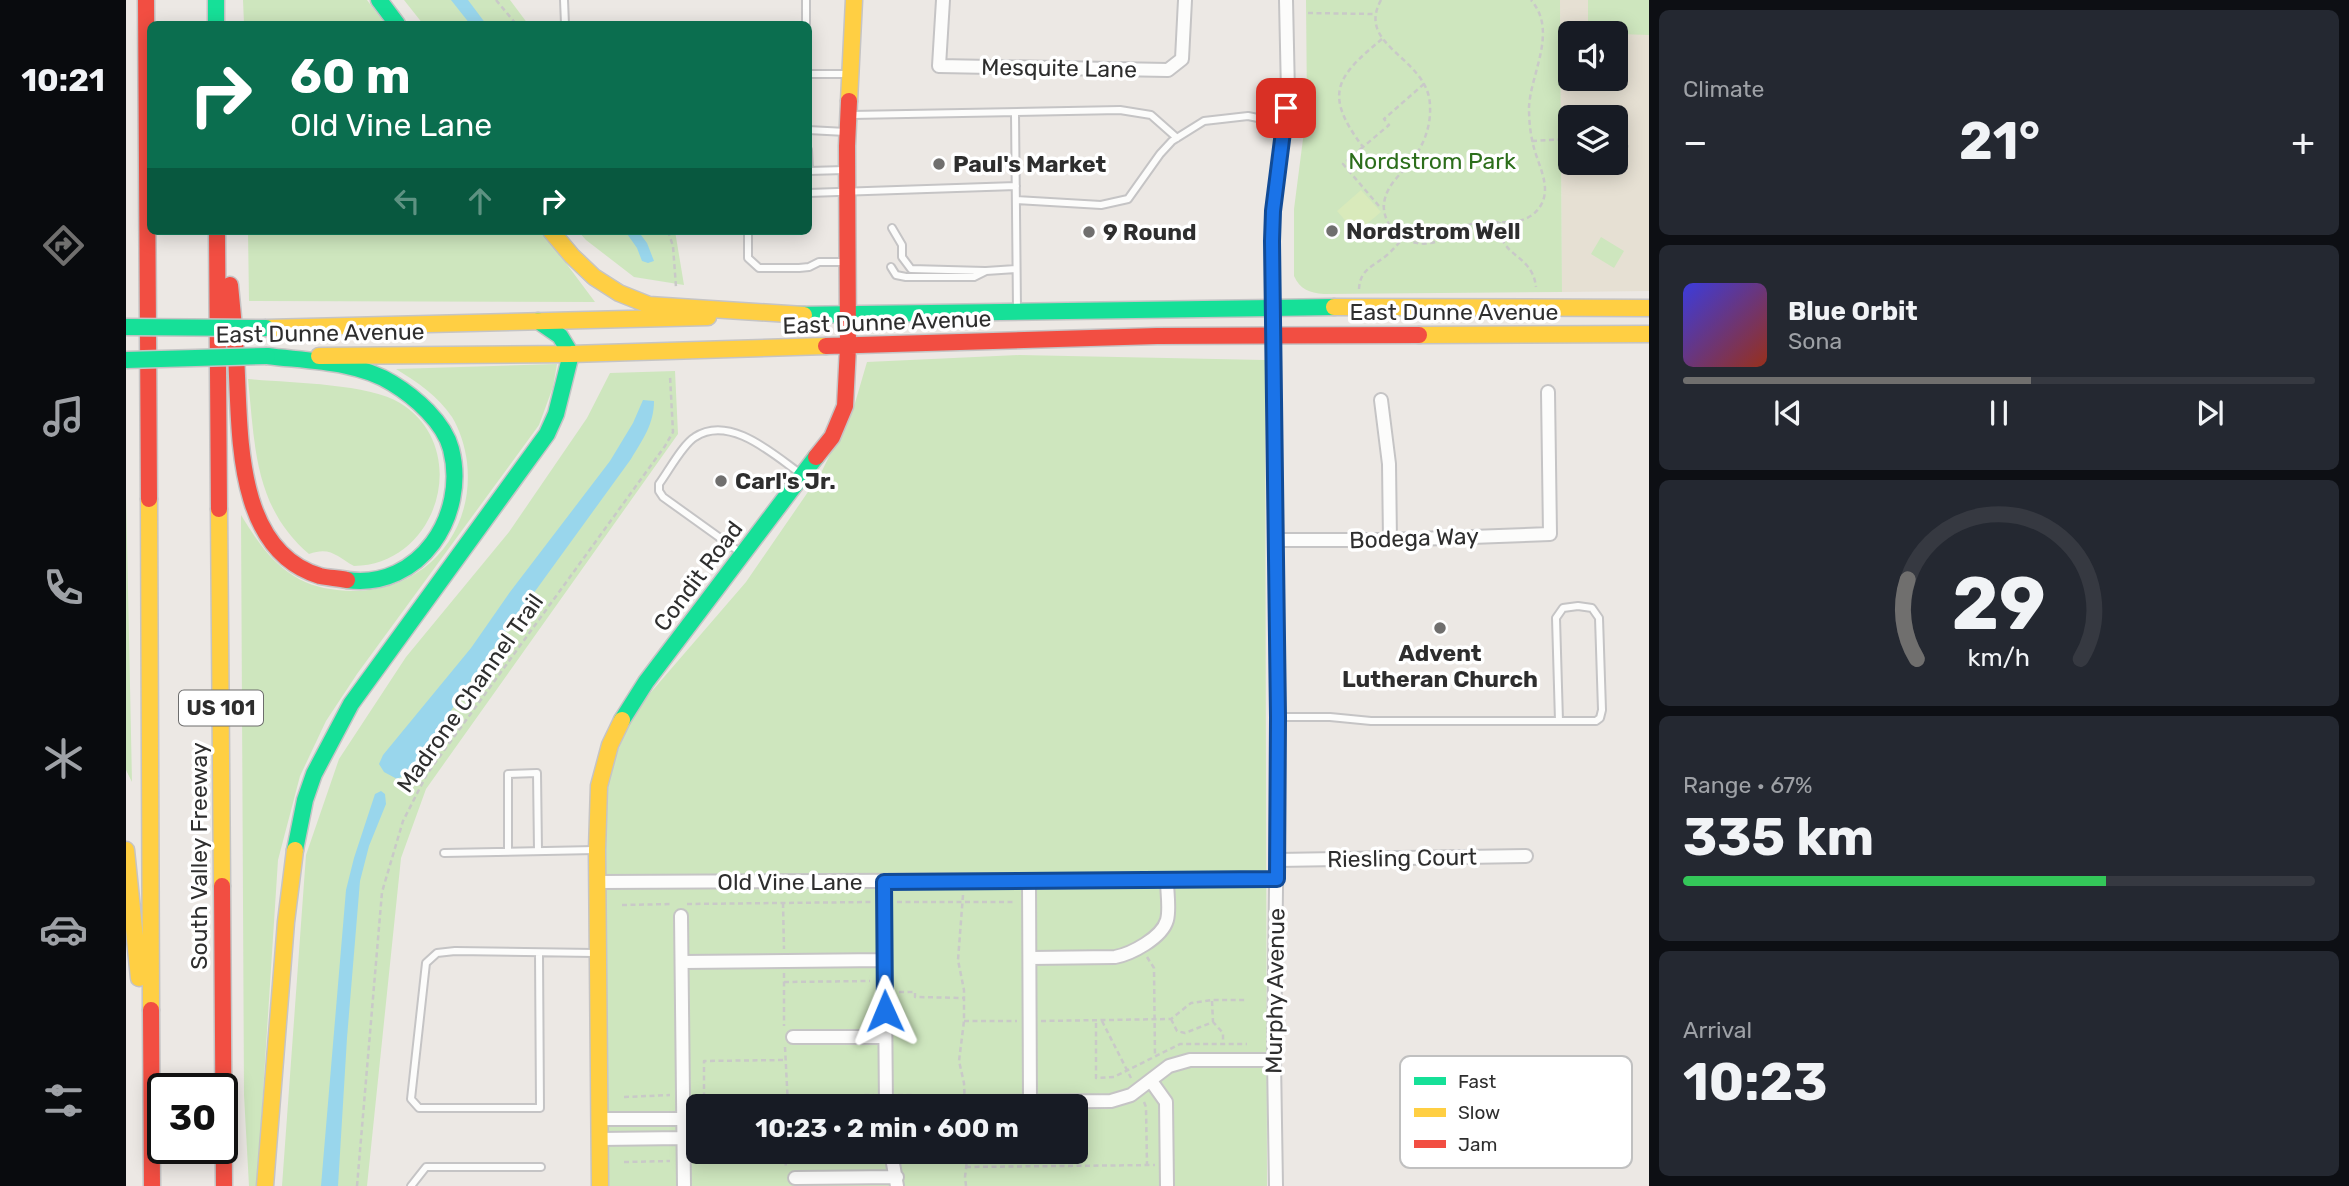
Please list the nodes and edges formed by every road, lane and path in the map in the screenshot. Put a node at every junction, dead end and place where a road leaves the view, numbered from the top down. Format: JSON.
{"nodes":[{"id":1,"x":146,"y":0,"type":"edge"},
{"id":2,"x":216,"y":0,"type":"edge"},
{"id":3,"x":379,"y":0,"type":"edge"},
{"id":4,"x":496,"y":0,"type":"edge"},
{"id":5,"x":564,"y":0,"type":"edge"},
{"id":6,"x":806,"y":0,"type":"edge"},
{"id":7,"x":854,"y":0,"type":"edge"},
{"id":8,"x":943,"y":0,"type":"edge"},
{"id":9,"x":1185,"y":0,"type":"edge"},
{"id":10,"x":1286,"y":0,"type":"edge"},
{"id":11,"x":1381,"y":0,"type":"edge"},
{"id":12,"x":1531,"y":0,"type":"edge"},
{"id":13,"x":1308,"y":13,"type":"dead end"},
{"id":14,"x":1375,"y":14,"type":"junction"},
{"id":15,"x":216,"y":21,"type":"edge"},
{"id":16,"x":395,"y":21,"type":"edge"},
{"id":17,"x":514,"y":21,"type":"edge"},
{"id":18,"x":565,"y":21,"type":"edge"},
{"id":19,"x":806,"y":21,"type":"edge"},
{"id":20,"x":1382,"y":39,"type":"junction"},
{"id":21,"x":812,"y":74,"type":"edge"},
{"id":22,"x":850,"y":74,"type":"junction"},
{"id":23,"x":1425,"y":83,"type":"junction"},
{"id":24,"x":1015,"y":114,"type":"junction"},
{"id":25,"x":848,"y":123,"type":"junction"},
{"id":26,"x":1285,"y":123,"type":"junction"},
{"id":27,"x":812,"y":129,"type":"edge"},
{"id":28,"x":1177,"y":138,"type":"junction"},
{"id":29,"x":1558,"y":140,"type":"edge"},
{"id":30,"x":1532,"y":141,"type":"junction"},
{"id":31,"x":1628,"y":146,"type":"edge"},
{"id":32,"x":1632,"y":146,"type":"dead end"},
{"id":33,"x":1363,"y":147,"type":"junction"},
{"id":34,"x":847,"y":170,"type":"junction"},
{"id":35,"x":812,"y":171,"type":"edge"},
{"id":36,"x":147,"y":183,"type":"edge"},
{"id":37,"x":1016,"y":186,"type":"junction"},
{"id":38,"x":846,"y":192,"type":"junction"},
{"id":39,"x":812,"y":193,"type":"edge"},
{"id":40,"x":1016,"y":200,"type":"junction"},
{"id":41,"x":1383,"y":206,"type":"junction"},
{"id":42,"x":1500,"y":222,"type":"junction"},
{"id":43,"x":892,"y":228,"type":"dead end"},
{"id":44,"x":147,"y":235,"type":"edge"},
{"id":45,"x":217,"y":235,"type":"edge"},
{"id":46,"x":225,"y":235,"type":"edge"},
{"id":47,"x":554,"y":235,"type":"edge"},
{"id":48,"x":669,"y":235,"type":"edge"},
{"id":49,"x":748,"y":235,"type":"edge"},
{"id":50,"x":1403,"y":238,"type":"junction"},
{"id":51,"x":847,"y":262,"type":"junction"},
{"id":52,"x":891,"y":267,"type":"dead end"},
{"id":53,"x":1016,"y":270,"type":"junction"},
{"id":54,"x":986,"y":271,"type":"junction"},
{"id":55,"x":676,"y":286,"type":"dead end"},
{"id":56,"x":1536,"y":287,"type":"dead end"},
{"id":57,"x":1359,"y":289,"type":"dead end"},
{"id":58,"x":1272,"y":307,"type":"junction"},
{"id":59,"x":1649,"y":308,"type":"edge"},
{"id":60,"x":1017,"y":311,"type":"junction"},
{"id":61,"x":848,"y":314,"type":"junction"},
{"id":62,"x":804,"y":315,"type":"junction"},
{"id":63,"x":538,"y":321,"type":"junction"},
{"id":64,"x":126,"y":327,"type":"edge"},
{"id":65,"x":1649,"y":334,"type":"edge"},
{"id":66,"x":1272,"y":335,"type":"junction"},
{"id":67,"x":848,"y":347,"type":"junction"},
{"id":68,"x":571,"y":354,"type":"junction"},
{"id":69,"x":267,"y":356,"type":"junction"},
{"id":70,"x":126,"y":360,"type":"edge"},
{"id":71,"x":670,"y":376,"type":"dead end"},
{"id":72,"x":1548,"y":392,"type":"dead end"},
{"id":73,"x":1381,"y":400,"type":"dead end"},
{"id":74,"x":803,"y":475,"type":"junction"},
{"id":75,"x":1277,"y":540,"type":"junction"},
{"id":76,"x":1390,"y":540,"type":"junction"},
{"id":77,"x":742,"y":554,"type":"junction"},
{"id":78,"x":1278,"y":717,"type":"junction"},
{"id":79,"x":1559,"y":721,"type":"junction"},
{"id":80,"x":126,"y":850,"type":"edge"},
{"id":81,"x":597,"y":850,"type":"junction"},
{"id":82,"x":508,"y":851,"type":"junction"},
{"id":83,"x":538,"y":851,"type":"junction"},
{"id":84,"x":444,"y":853,"type":"dead end"},
{"id":85,"x":1526,"y":856,"type":"dead end"},
{"id":86,"x":1278,"y":860,"type":"junction"},
{"id":87,"x":1277,"y":879,"type":"junction"},
{"id":88,"x":963,"y":881,"type":"junction"},
{"id":89,"x":1029,"y":881,"type":"junction"},
{"id":90,"x":1167,"y":881,"type":"junction"},
{"id":91,"x":597,"y":882,"type":"junction"},
{"id":92,"x":884,"y":882,"type":"junction"},
{"id":93,"x":1029,"y":897,"type":"junction"},
{"id":94,"x":963,"y":901,"type":"junction"},
{"id":95,"x":884,"y":902,"type":"junction"},
{"id":96,"x":783,"y":903,"type":"junction"},
{"id":97,"x":622,"y":905,"type":"dead end"},
{"id":98,"x":681,"y":916,"type":"dead end"},
{"id":99,"x":1139,"y":946,"type":"junction"},
{"id":100,"x":539,"y":953,"type":"junction"},
{"id":101,"x":598,"y":953,"type":"junction"},
{"id":102,"x":1030,"y":958,"type":"junction"},
{"id":103,"x":884,"y":960,"type":"junction"},
{"id":104,"x":784,"y":961,"type":"junction"},
{"id":105,"x":682,"y":962,"type":"junction"},
{"id":106,"x":784,"y":982,"type":"dead end"},
{"id":107,"x":1212,"y":1000,"type":"junction"},
{"id":108,"x":1246,"y":1000,"type":"dead end"},
{"id":109,"x":1171,"y":1019,"type":"junction"},
{"id":110,"x":1155,"y":1020,"type":"junction"},
{"id":111,"x":964,"y":1021,"type":"junction"},
{"id":112,"x":1030,"y":1021,"type":"junction"},
{"id":113,"x":1096,"y":1021,"type":"junction"},
{"id":114,"x":1213,"y":1022,"type":"junction"},
{"id":115,"x":793,"y":1037,"type":"dead end"},
{"id":116,"x":885,"y":1037,"type":"junction"},
{"id":117,"x":1223,"y":1044,"type":"junction"},
{"id":118,"x":1247,"y":1044,"type":"dead end"},
{"id":119,"x":1155,"y":1057,"type":"junction"},
{"id":120,"x":785,"y":1060,"type":"dead end"},
{"id":121,"x":1273,"y":1060,"type":"junction"},
{"id":122,"x":149,"y":1073,"type":"edge"},
{"id":123,"x":152,"y":1073,"type":"edge"},
{"id":124,"x":1151,"y":1081,"type":"junction"},
{"id":125,"x":704,"y":1094,"type":"edge"},
{"id":126,"x":886,"y":1094,"type":"edge"},
{"id":127,"x":964,"y":1094,"type":"edge"},
{"id":128,"x":1030,"y":1094,"type":"edge"},
{"id":129,"x":683,"y":1095,"type":"junction"},
{"id":130,"x":686,"y":1095,"type":"edge"},
{"id":131,"x":624,"y":1097,"type":"dead end"},
{"id":132,"x":1088,"y":1101,"type":"edge"},
{"id":133,"x":599,"y":1119,"type":"junction"},
{"id":134,"x":683,"y":1119,"type":"junction"},
{"id":135,"x":684,"y":1138,"type":"junction"},
{"id":136,"x":600,"y":1139,"type":"junction"},
{"id":137,"x":684,"y":1159,"type":"junction"},
{"id":138,"x":624,"y":1162,"type":"dead end"},
{"id":139,"x":152,"y":1164,"type":"edge"},
{"id":140,"x":966,"y":1164,"type":"edge"},
{"id":141,"x":1167,"y":1165,"type":"junction"},
{"id":142,"x":541,"y":1167,"type":"dead end"},
{"id":143,"x":966,"y":1167,"type":"junction"},
{"id":144,"x":796,"y":1178,"type":"dead end"},
{"id":145,"x":897,"y":1181,"type":"edge"},
{"id":146,"x":152,"y":1186,"type":"edge"},
{"id":147,"x":224,"y":1186,"type":"edge"},
{"id":148,"x":265,"y":1186,"type":"edge"},
{"id":149,"x":357,"y":1186,"type":"edge"},
{"id":150,"x":411,"y":1186,"type":"edge"},
{"id":151,"x":600,"y":1186,"type":"edge"},
{"id":152,"x":684,"y":1186,"type":"edge"},
{"id":153,"x":966,"y":1186,"type":"edge"},
{"id":154,"x":1167,"y":1186,"type":"edge"},
{"id":155,"x":1276,"y":1186,"type":"edge"}],
"edges":[{"from":1,"to":36,"type":"main road","name":"South Valley Freeway","number":"US 101"},
{"from":2,"to":15,"type":"main road"},
{"from":3,"to":16,"type":"main road"},
{"from":4,"to":17,"type":"path"},
{"from":5,"to":18,"type":"lane"},
{"from":6,"to":19,"type":"lane"},
{"from":7,"to":22,"type":"main road","name":"Condit Road"},
{"from":8,"to":9,"type":"street","name":"Mesquite Lane"},
{"from":10,"to":26,"type":"street","name":"Murphy Avenue"},
{"from":11,"to":14,"type":"path"},
{"from":12,"to":30,"type":"path"},
{"from":13,"to":14,"type":"path"},
{"from":14,"to":20,"type":"path"},
{"from":20,"to":23,"type":"path"},
{"from":20,"to":33,"type":"path"},
{"from":21,"to":22,"type":"lane"},
{"from":22,"to":25,"type":"main road","name":"Condit Road"},
{"from":23,"to":33,"type":"path"},
{"from":23,"to":41,"type":"path"},
{"from":24,"to":25,"type":"lane"},
{"from":24,"to":28,"type":"lane"},
{"from":24,"to":37,"type":"lane"},
{"from":25,"to":27,"type":"lane"},
{"from":25,"to":34,"type":"main road","name":"Condit Road"},
{"from":26,"to":28,"type":"lane"},
{"from":26,"to":58,"type":"street","name":"Murphy Avenue"},
{"from":28,"to":40,"type":"lane"},
{"from":29,"to":30,"type":"path"},
{"from":30,"to":42,"type":"path"},
{"from":31,"to":32,"type":"path"},
{"from":33,"to":41,"type":"path"},
{"from":34,"to":35,"type":"lane"},
{"from":34,"to":38,"type":"main road","name":"Condit Road"},
{"from":37,"to":38,"type":"lane"},
{"from":37,"to":40,"type":"lane"},
{"from":38,"to":39,"type":"lane"},
{"from":38,"to":51,"type":"main road","name":"Condit Road"},
{"from":40,"to":53,"type":"lane"},
{"from":41,"to":50,"type":"path"},
{"from":42,"to":50,"type":"path"},
{"from":42,"to":56,"type":"path"},
{"from":43,"to":54,"type":"lane"},
{"from":44,"to":123,"type":"main road","name":"South Valley Freeway","number":"US 101"},
{"from":45,"to":147,"type":"main road","name":"South Valley Freeway","number":"US 101"},
{"from":46,"to":69,"type":"main road"},
{"from":47,"to":62,"type":"main road"},
{"from":48,"to":55,"type":"path"},
{"from":49,"to":51,"type":"lane"},
{"from":50,"to":57,"type":"path"},
{"from":51,"to":61,"type":"main road","name":"Condit Road"},
{"from":52,"to":54,"type":"lane"},
{"from":53,"to":54,"type":"lane"},
{"from":53,"to":60,"type":"lane"},
{"from":58,"to":59,"type":"main road","name":"East Dunne Avenue"},
{"from":58,"to":60,"type":"main road","name":"East Dunne Avenue"},
{"from":58,"to":66,"type":"street","name":"Murphy Avenue"},
{"from":60,"to":61,"type":"main road","name":"East Dunne Avenue"},
{"from":61,"to":62,"type":"main road","name":"East Dunne Avenue"},
{"from":61,"to":67,"type":"main road","name":"Condit Road"},
{"from":62,"to":63,"type":"main road","name":"East Dunne Avenue"},
{"from":63,"to":64,"type":"main road","name":"East Dunne Avenue","bridge":true},
{"from":63,"to":68,"type":"main road"},
{"from":65,"to":66,"type":"main road","name":"East Dunne Avenue"},
{"from":66,"to":67,"type":"main road","name":"East Dunne Avenue"},
{"from":66,"to":75,"type":"street","name":"Murphy Avenue"},
{"from":67,"to":68,"type":"main road","name":"East Dunne Avenue"},
{"from":67,"to":74,"type":"main road","name":"Condit Road"},
{"from":68,"to":69,"type":"main road","name":"East Dunne Avenue"},
{"from":68,"to":148,"type":"main road"},
{"from":69,"to":70,"type":"main road","name":"East Dunne Avenue","bridge":true},
{"from":71,"to":149,"type":"path","name":"Madrone Channel Trail"},
{"from":72,"to":76,"type":"street","name":"Bodega Way"},
{"from":73,"to":76,"type":"street"},
{"from":74,"to":77,"type":"main road","name":"Condit Road"},
{"from":74,"to":77,"type":"lane"},
{"from":75,"to":76,"type":"street","name":"Bodega Way"},
{"from":75,"to":78,"type":"street","name":"Murphy Avenue"},
{"from":77,"to":81,"type":"main road","name":"Condit Road"},
{"from":78,"to":79,"type":"lane"},
{"from":78,"to":86,"type":"street","name":"Murphy Avenue"},
{"from":79,"to":79,"type":"lane"},
{"from":80,"to":122,"type":"main road"},
{"from":81,"to":83,"type":"lane"},
{"from":81,"to":91,"type":"main road","name":"Condit Road"},
{"from":82,"to":83,"type":"lane"},
{"from":82,"to":83,"type":"lane"},
{"from":82,"to":84,"type":"lane"},
{"from":85,"to":86,"type":"street","name":"Riesling Court"},
{"from":86,"to":87,"type":"street","name":"Murphy Avenue"},
{"from":87,"to":90,"type":"street","name":"Old Vine Lane"},
{"from":87,"to":121,"type":"street","name":"Murphy Avenue"},
{"from":88,"to":89,"type":"street","name":"Old Vine Lane"},
{"from":88,"to":92,"type":"street","name":"Old Vine Lane"},
{"from":88,"to":94,"type":"path"},
{"from":89,"to":90,"type":"street","name":"Old Vine Lane"},
{"from":89,"to":93,"type":"street"},
{"from":90,"to":99,"type":"street"},
{"from":91,"to":92,"type":"street","name":"Old Vine Lane"},
{"from":91,"to":101,"type":"main road","name":"Condit Road"},
{"from":92,"to":95,"type":"street"},
{"from":93,"to":94,"type":"path"},
{"from":93,"to":102,"type":"street"},
{"from":94,"to":95,"type":"path"},
{"from":94,"to":111,"type":"path"},
{"from":95,"to":96,"type":"path"},
{"from":95,"to":103,"type":"street"},
{"from":96,"to":97,"type":"path"},
{"from":96,"to":104,"type":"path"},
{"from":98,"to":105,"type":"street"},
{"from":99,"to":102,"type":"street"},
{"from":99,"to":110,"type":"path"},
{"from":100,"to":100,"type":"lane"},
{"from":100,"to":101,"type":"lane"},
{"from":101,"to":133,"type":"main road","name":"Condit Road"},
{"from":102,"to":112,"type":"street"},
{"from":103,"to":104,"type":"street"},
{"from":103,"to":116,"type":"street"},
{"from":104,"to":105,"type":"street"},
{"from":104,"to":106,"type":"path"},
{"from":105,"to":129,"type":"street"},
{"from":107,"to":108,"type":"path"},
{"from":107,"to":109,"type":"path"},
{"from":107,"to":114,"type":"path"},
{"from":109,"to":110,"type":"path"},
{"from":109,"to":114,"type":"path"},
{"from":110,"to":113,"type":"path"},
{"from":110,"to":119,"type":"path"},
{"from":111,"to":112,"type":"path"},
{"from":111,"to":127,"type":"path"},
{"from":112,"to":113,"type":"path"},
{"from":112,"to":128,"type":"street"},
{"from":113,"to":119,"type":"path"},
{"from":114,"to":117,"type":"path"},
{"from":115,"to":116,"type":"street"},
{"from":116,"to":126,"type":"street"},
{"from":117,"to":118,"type":"path"},
{"from":117,"to":119,"type":"path"},
{"from":120,"to":125,"type":"path"},
{"from":121,"to":124,"type":"street"},
{"from":121,"to":155,"type":"street","name":"Murphy Avenue"},
{"from":124,"to":132,"type":"street"},
{"from":124,"to":141,"type":"street"},
{"from":129,"to":130,"type":"path"},
{"from":129,"to":131,"type":"path"},
{"from":129,"to":134,"type":"street"},
{"from":133,"to":134,"type":"street"},
{"from":133,"to":136,"type":"main road","name":"Condit Road"},
{"from":134,"to":135,"type":"street"},
{"from":135,"to":136,"type":"street"},
{"from":135,"to":137,"type":"street"},
{"from":136,"to":151,"type":"main road","name":"Condit Road"},
{"from":137,"to":138,"type":"path"},
{"from":137,"to":152,"type":"street"},
{"from":139,"to":146,"type":"main road","name":"South Valley Freeway","number":"US 101"},
{"from":140,"to":143,"type":"path"},
{"from":141,"to":143,"type":"path"},
{"from":141,"to":154,"type":"street"},
{"from":142,"to":150,"type":"lane"},
{"from":143,"to":153,"type":"path"},
{"from":144,"to":145,"type":"street"}]}
